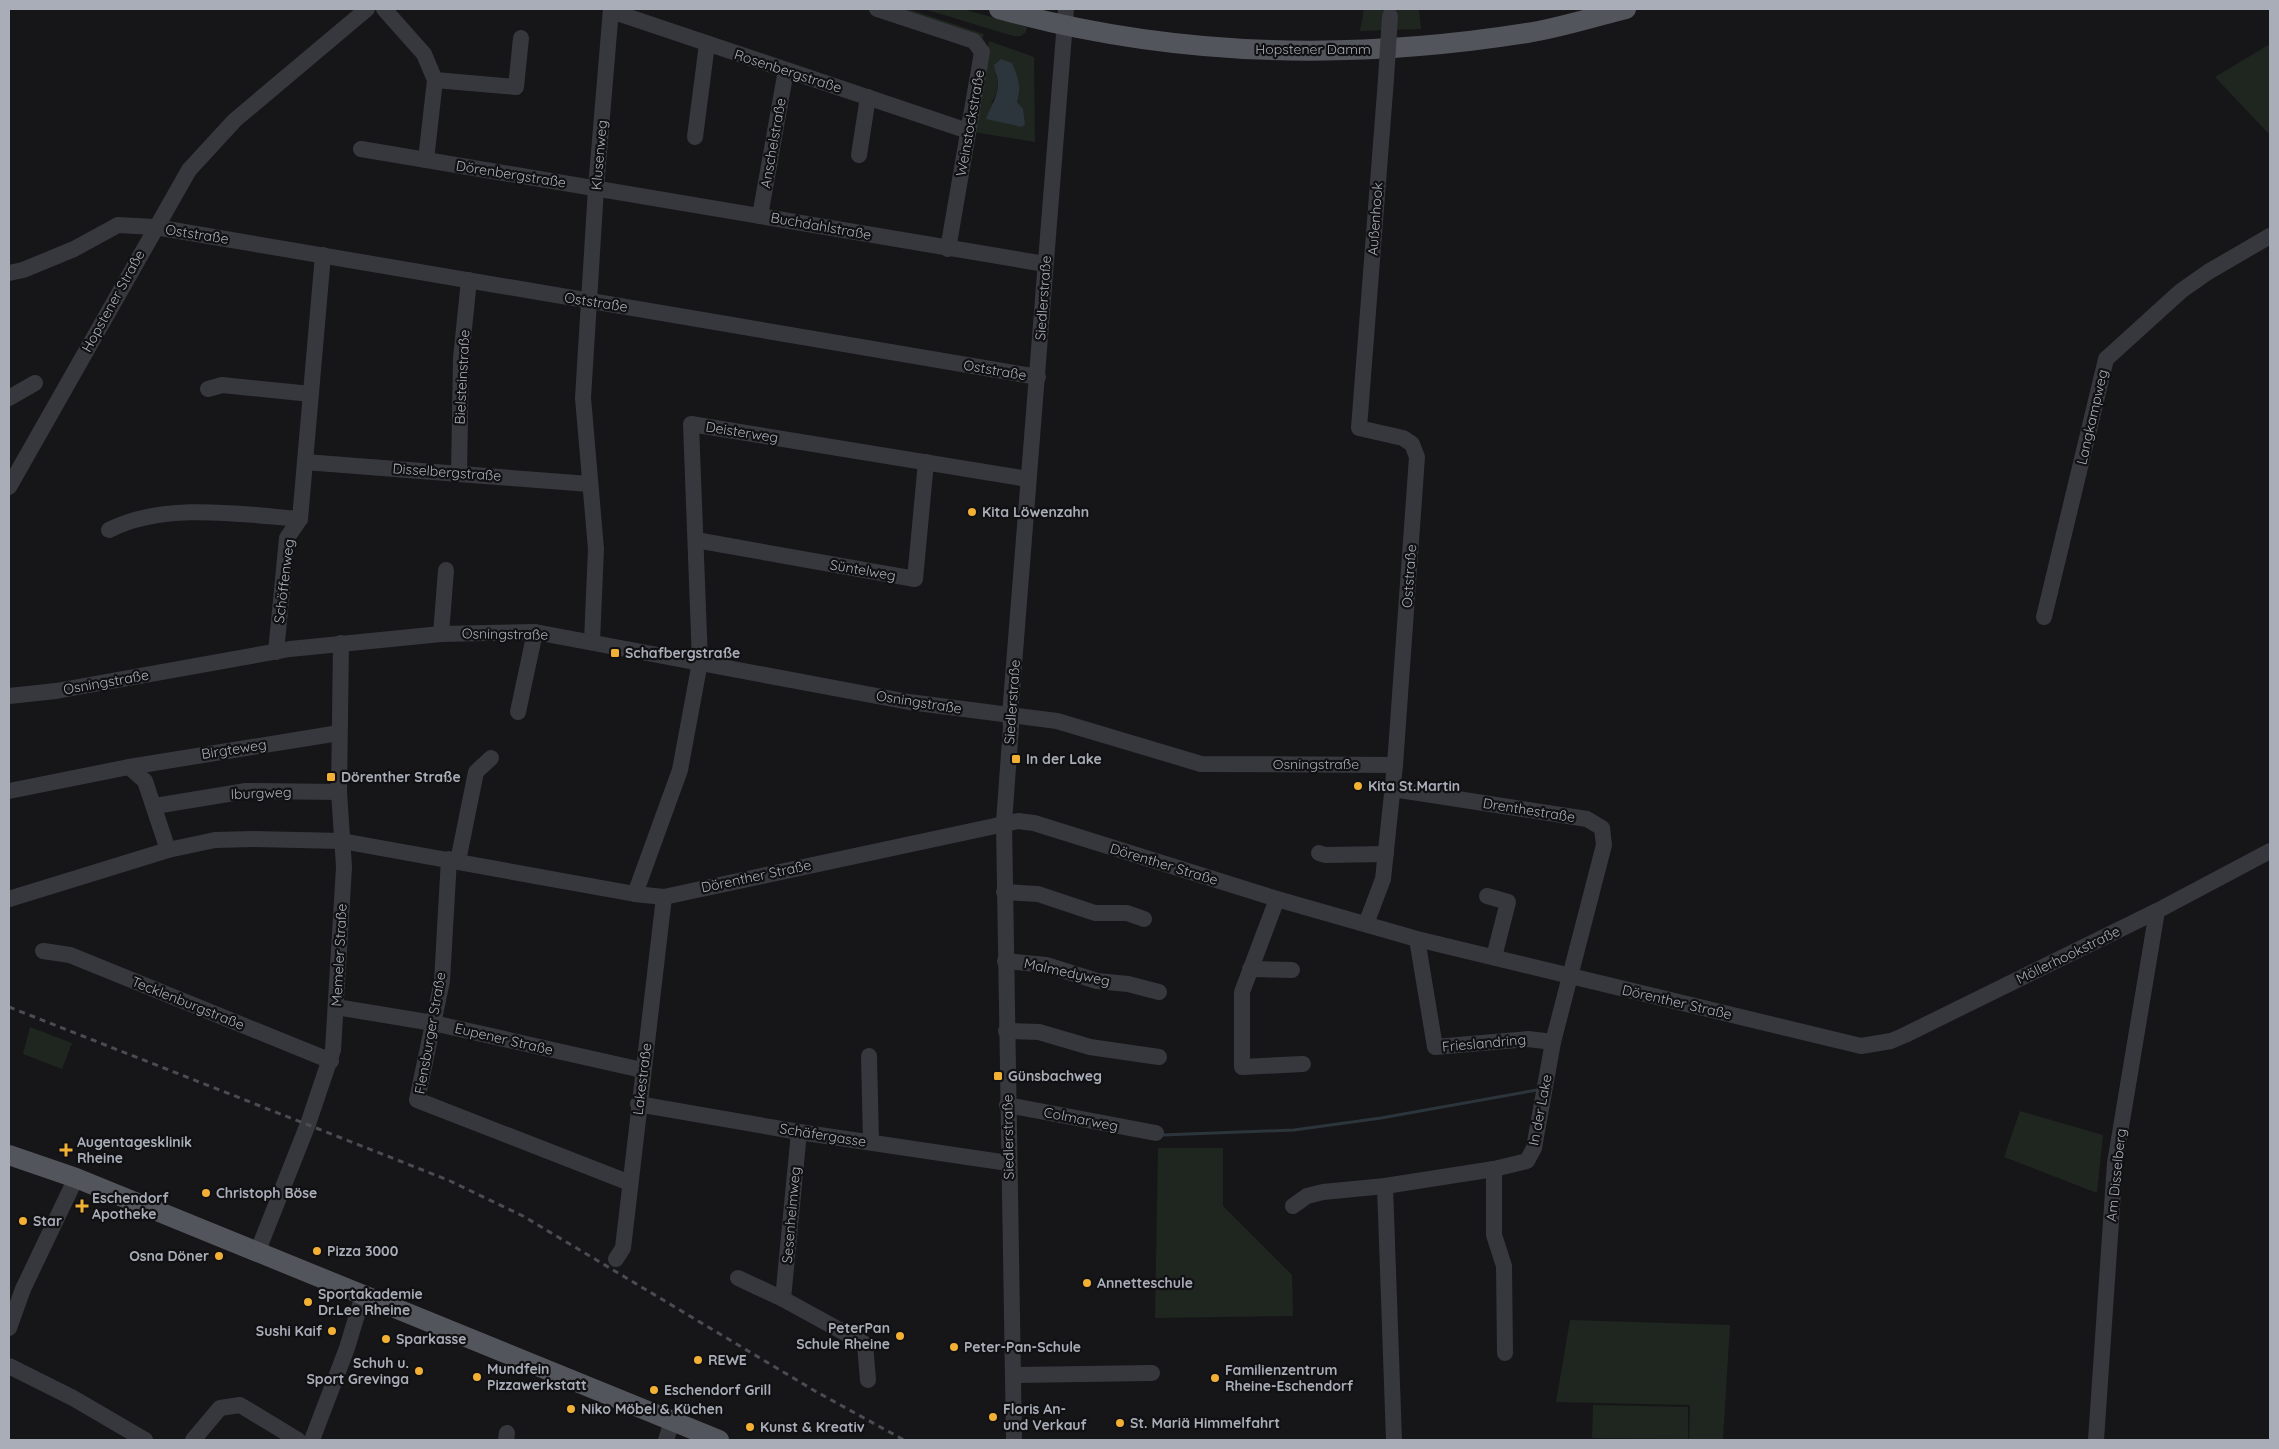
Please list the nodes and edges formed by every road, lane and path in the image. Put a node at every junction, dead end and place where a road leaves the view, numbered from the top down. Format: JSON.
{"nodes":[{"id":1,"x":367,"y":9,"type":"edge"},
{"id":2,"x":384,"y":9,"type":"edge"},
{"id":3,"x":877,"y":9,"type":"edge"},
{"id":4,"x":999,"y":9,"type":"edge"},
{"id":5,"x":1626,"y":9,"type":"edge"},
{"id":6,"x":611,"y":10,"type":"edge"},
{"id":7,"x":1391,"y":12,"type":"edge"},
{"id":8,"x":1065,"y":17,"type":"edge"},
{"id":9,"x":521,"y":38,"type":"dead end"},
{"id":10,"x":707,"y":44,"type":"junction"},
{"id":11,"x":786,"y":70,"type":"junction"},
{"id":12,"x":435,"y":80,"type":"junction"},
{"id":13,"x":868,"y":97,"type":"junction"},
{"id":14,"x":968,"y":131,"type":"junction"},
{"id":15,"x":695,"y":137,"type":"dead end"},
{"id":16,"x":361,"y":149,"type":"dead end"},
{"id":17,"x":859,"y":155,"type":"dead end"},
{"id":18,"x":426,"y":160,"type":"junction"},
{"id":19,"x":596,"y":188,"type":"junction"},
{"id":20,"x":760,"y":216,"type":"junction"},
{"id":21,"x":155,"y":227,"type":"junction"},
{"id":22,"x":2270,"y":236,"type":"edge"},
{"id":23,"x":948,"y":249,"type":"junction"},
{"id":24,"x":323,"y":255,"type":"junction"},
{"id":25,"x":1045,"y":264,"type":"junction"},
{"id":26,"x":9,"y":273,"type":"edge"},
{"id":27,"x":469,"y":280,"type":"junction"},
{"id":28,"x":588,"y":301,"type":"junction"},
{"id":29,"x":1038,"y":377,"type":"junction"},
{"id":30,"x":35,"y":382,"type":"dead end"},
{"id":31,"x":208,"y":389,"type":"dead end"},
{"id":32,"x":311,"y":394,"type":"junction"},
{"id":33,"x":9,"y":398,"type":"edge"},
{"id":34,"x":1359,"y":428,"type":"joint"},
{"id":35,"x":305,"y":462,"type":"junction"},
{"id":36,"x":926,"y":462,"type":"junction"},
{"id":37,"x":458,"y":473,"type":"junction"},
{"id":38,"x":1028,"y":479,"type":"junction"},
{"id":39,"x":589,"y":484,"type":"junction"},
{"id":40,"x":9,"y":487,"type":"edge"},
{"id":41,"x":300,"y":518,"type":"junction"},
{"id":42,"x":109,"y":530,"type":"dead end"},
{"id":43,"x":696,"y":540,"type":"junction"},
{"id":44,"x":446,"y":570,"type":"dead end"},
{"id":45,"x":2044,"y":617,"type":"dead end"},
{"id":46,"x":535,"y":632,"type":"junction"},
{"id":47,"x":442,"y":634,"type":"junction"},
{"id":48,"x":592,"y":641,"type":"junction"},
{"id":49,"x":341,"y":643,"type":"junction"},
{"id":50,"x":276,"y":652,"type":"junction"},
{"id":51,"x":700,"y":662,"type":"junction"},
{"id":52,"x":9,"y":696,"type":"edge"},
{"id":53,"x":518,"y":712,"type":"dead end"},
{"id":54,"x":1010,"y":715,"type":"junction"},
{"id":55,"x":339,"y":733,"type":"junction"},
{"id":56,"x":491,"y":758,"type":"dead end"},
{"id":57,"x":1395,"y":765,"type":"junction"},
{"id":58,"x":129,"y":768,"type":"junction"},
{"id":59,"x":1393,"y":789,"type":"junction"},
{"id":60,"x":9,"y":791,"type":"edge"},
{"id":61,"x":339,"y":792,"type":"junction"},
{"id":62,"x":154,"y":806,"type":"junction"},
{"id":63,"x":1004,"y":822,"type":"junction"},
{"id":64,"x":342,"y":841,"type":"junction"},
{"id":65,"x":168,"y":850,"type":"junction"},
{"id":66,"x":2270,"y":851,"type":"edge"},
{"id":67,"x":1319,"y":853,"type":"dead end"},
{"id":68,"x":1386,"y":854,"type":"junction"},
{"id":69,"x":454,"y":860,"type":"junction"},
{"id":70,"x":1004,"y":892,"type":"junction"},
{"id":71,"x":635,"y":894,"type":"junction"},
{"id":72,"x":1487,"y":896,"type":"dead end"},
{"id":73,"x":664,"y":897,"type":"junction"},
{"id":74,"x":9,"y":899,"type":"edge"},
{"id":75,"x":1277,"y":899,"type":"junction"},
{"id":76,"x":2157,"y":911,"type":"junction"},
{"id":77,"x":1144,"y":919,"type":"dead end"},
{"id":78,"x":1366,"y":924,"type":"junction"},
{"id":79,"x":1417,"y":939,"type":"junction"},
{"id":80,"x":43,"y":951,"type":"dead end"},
{"id":81,"x":1494,"y":958,"type":"junction"},
{"id":82,"x":1005,"y":961,"type":"junction"},
{"id":83,"x":1250,"y":969,"type":"junction"},
{"id":84,"x":1292,"y":970,"type":"dead end"},
{"id":85,"x":1571,"y":976,"type":"junction"},
{"id":86,"x":1159,"y":992,"type":"dead end"},
{"id":87,"x":336,"y":1007,"type":"junction"},
{"id":88,"x":433,"y":1023,"type":"junction"},
{"id":89,"x":1006,"y":1031,"type":"junction"},
{"id":90,"x":1553,"y":1042,"type":"junction"},
{"id":91,"x":1860,"y":1046,"type":"joint"},
{"id":92,"x":869,"y":1056,"type":"dead end"},
{"id":93,"x":1159,"y":1057,"type":"dead end"},
{"id":94,"x":331,"y":1061,"type":"junction"},
{"id":95,"x":1303,"y":1064,"type":"dead end"},
{"id":96,"x":642,"y":1070,"type":"junction"},
{"id":97,"x":638,"y":1104,"type":"junction"},
{"id":98,"x":1007,"y":1105,"type":"junction"},
{"id":99,"x":799,"y":1132,"type":"junction"},
{"id":100,"x":1156,"y":1133,"type":"dead end"},
{"id":101,"x":871,"y":1142,"type":"junction"},
{"id":102,"x":9,"y":1155,"type":"edge"},
{"id":103,"x":1008,"y":1163,"type":"junction"},
{"id":104,"x":1494,"y":1168,"type":"junction"},
{"id":105,"x":76,"y":1178,"type":"junction"},
{"id":106,"x":630,"y":1183,"type":"junction"},
{"id":107,"x":1385,"y":1186,"type":"junction"},
{"id":108,"x":1293,"y":1206,"type":"dead end"},
{"id":109,"x":257,"y":1253,"type":"junction"},
{"id":110,"x":616,"y":1259,"type":"dead end"},
{"id":111,"x":738,"y":1278,"type":"dead end"},
{"id":112,"x":364,"y":1295,"type":"junction"},
{"id":113,"x":784,"y":1299,"type":"junction"},
{"id":114,"x":9,"y":1328,"type":"edge"},
{"id":115,"x":1505,"y":1353,"type":"dead end"},
{"id":116,"x":9,"y":1366,"type":"edge"},
{"id":117,"x":1152,"y":1373,"type":"dead end"},
{"id":118,"x":1013,"y":1375,"type":"junction"},
{"id":119,"x":868,"y":1380,"type":"dead end"},
{"id":120,"x":672,"y":1421,"type":"junction"},
{"id":121,"x":145,"y":1440,"type":"edge"},
{"id":122,"x":193,"y":1440,"type":"edge"},
{"id":123,"x":298,"y":1440,"type":"edge"},
{"id":124,"x":312,"y":1440,"type":"edge"},
{"id":125,"x":666,"y":1440,"type":"edge"},
{"id":126,"x":719,"y":1440,"type":"edge"},
{"id":127,"x":1014,"y":1440,"type":"edge"},
{"id":128,"x":1394,"y":1440,"type":"edge"},
{"id":129,"x":2096,"y":1440,"type":"edge"}],
"edges":[{"from":1,"to":21,"type":"street","name":"Hopstener Straße"},
{"from":2,"to":12,"type":"street"},
{"from":3,"to":14,"type":"street","name":"Weinstockstraße"},
{"from":4,"to":8,"type":"main road","name":"Hopstener Damm"},
{"from":5,"to":8,"type":"main road","name":"Hopstener Damm"},
{"from":6,"to":10,"type":"street","name":"Rosenbergstraße"},
{"from":6,"to":19,"type":"street","name":"Klusenweg"},
{"from":7,"to":34,"type":"street","name":"Außenhook","bridge":true},
{"from":8,"to":25,"type":"street","name":"Siedlerstraße"},
{"from":9,"to":12,"type":"street"},
{"from":10,"to":11,"type":"street","name":"Rosenbergstraße"},
{"from":10,"to":15,"type":"street"},
{"from":11,"to":13,"type":"street","name":"Rosenbergstraße"},
{"from":11,"to":20,"type":"street","name":"Anschelstraße"},
{"from":12,"to":18,"type":"street"},
{"from":13,"to":14,"type":"street","name":"Rosenbergstraße"},
{"from":13,"to":17,"type":"street"},
{"from":14,"to":23,"type":"street","name":"Weinstockstraße"},
{"from":16,"to":18,"type":"street","name":"Dörenbergstraße"},
{"from":18,"to":19,"type":"street","name":"Dörenbergstraße"},
{"from":19,"to":20,"type":"street","name":"Buchdahlstraße"},
{"from":19,"to":28,"type":"street","name":"Klusenweg"},
{"from":20,"to":23,"type":"street","name":"Buchdahlstraße"},
{"from":21,"to":24,"type":"street","name":"Oststraße"},
{"from":21,"to":26,"type":"street","name":"Oststraße"},
{"from":21,"to":40,"type":"street","name":"Hopstener Straße"},
{"from":22,"to":45,"type":"street","name":"Langkampweg"},
{"from":23,"to":25,"type":"street","name":"Buchdahlstraße"},
{"from":24,"to":27,"type":"street","name":"Oststraße"},
{"from":24,"to":32,"type":"street","name":"Schöffenweg"},
{"from":25,"to":29,"type":"street","name":"Siedlerstraße"},
{"from":27,"to":28,"type":"street","name":"Oststraße"},
{"from":27,"to":37,"type":"street","name":"Bielsteinstraße"},
{"from":28,"to":29,"type":"street","name":"Oststraße"},
{"from":28,"to":39,"type":"street"},
{"from":29,"to":38,"type":"street","name":"Siedlerstraße"},
{"from":30,"to":33,"type":"street"},
{"from":31,"to":32,"type":"street"},
{"from":32,"to":35,"type":"street","name":"Schöffenweg"},
{"from":34,"to":57,"type":"street","name":"Oststraße"},
{"from":35,"to":37,"type":"street","name":"Disselbergstraße"},
{"from":35,"to":41,"type":"street","name":"Schöffenweg"},
{"from":36,"to":38,"type":"street","name":"Deisterweg"},
{"from":36,"to":43,"type":"street","name":"Süntelweg"},
{"from":36,"to":43,"type":"street","name":"Deisterweg"},
{"from":37,"to":39,"type":"street","name":"Disselbergstraße"},
{"from":38,"to":54,"type":"street","name":"Siedlerstraße"},
{"from":39,"to":48,"type":"street"},
{"from":41,"to":42,"type":"street"},
{"from":41,"to":50,"type":"street","name":"Schöffenweg"},
{"from":43,"to":51,"type":"street","name":"Deisterweg"},
{"from":44,"to":47,"type":"street","name":"Osningstraße"},
{"from":46,"to":47,"type":"street","name":"Osningstraße"},
{"from":46,"to":48,"type":"street","name":"Osningstraße"},
{"from":46,"to":53,"type":"street"},
{"from":47,"to":49,"type":"street","name":"Osningstraße"},
{"from":48,"to":51,"type":"street","name":"Osningstraße"},
{"from":49,"to":50,"type":"street","name":"Osningstraße"},
{"from":49,"to":55,"type":"street","name":"Memeler Straße"},
{"from":50,"to":52,"type":"street","name":"Osningstraße"},
{"from":51,"to":54,"type":"street","name":"Osningstraße"},
{"from":51,"to":71,"type":"street"},
{"from":54,"to":57,"type":"street","name":"Osningstraße"},
{"from":54,"to":63,"type":"street","name":"Siedlerstraße"},
{"from":55,"to":58,"type":"street","name":"Birgteweg"},
{"from":55,"to":61,"type":"street","name":"Memeler Straße"},
{"from":56,"to":69,"type":"street","name":"Flensburger Straße"},
{"from":57,"to":59,"type":"street"},
{"from":58,"to":60,"type":"street","name":"Birgteweg"},
{"from":58,"to":62,"type":"street"},
{"from":59,"to":68,"type":"street"},
{"from":59,"to":85,"type":"street","name":"Drenthestraße"},
{"from":61,"to":62,"type":"street","name":"Iburgweg"},
{"from":61,"to":64,"type":"street","name":"Memeler Straße"},
{"from":62,"to":65,"type":"street"},
{"from":63,"to":70,"type":"street","name":"Siedlerstraße"},
{"from":63,"to":73,"type":"street","name":"Dörenther Straße"},
{"from":63,"to":75,"type":"street","name":"Dörenther Straße"},
{"from":64,"to":65,"type":"street","name":"Dörenther Straße"},
{"from":64,"to":69,"type":"street","name":"Dörenther Straße"},
{"from":64,"to":87,"type":"street","name":"Memeler Straße"},
{"from":65,"to":74,"type":"street","name":"Dörenther Straße"},
{"from":66,"to":76,"type":"street","name":"Möllerhookstraße"},
{"from":67,"to":68,"type":"street"},
{"from":68,"to":78,"type":"street"},
{"from":69,"to":71,"type":"street","name":"Dörenther Straße"},
{"from":69,"to":88,"type":"street","name":"Flensburger Straße"},
{"from":70,"to":77,"type":"street"},
{"from":70,"to":82,"type":"street","name":"Siedlerstraße"},
{"from":71,"to":73,"type":"street","name":"Dörenther Straße"},
{"from":72,"to":81,"type":"street"},
{"from":73,"to":96,"type":"street","name":"Lakestraße"},
{"from":75,"to":78,"type":"street","name":"Dörenther Straße"},
{"from":75,"to":83,"type":"street"},
{"from":76,"to":91,"type":"street","name":"Möllerhookstraße"},
{"from":76,"to":129,"type":"street","name":"Am Disselberg"},
{"from":78,"to":79,"type":"street","name":"Dörenther Straße"},
{"from":79,"to":81,"type":"street","name":"Dörenther Straße"},
{"from":79,"to":90,"type":"street","name":"Frieslandring"},
{"from":80,"to":94,"type":"street","name":"Tecklenburgstraße"},
{"from":81,"to":85,"type":"street","name":"Dörenther Straße"},
{"from":82,"to":86,"type":"street","name":"Malmedyweg"},
{"from":82,"to":89,"type":"street","name":"Siedlerstraße"},
{"from":83,"to":84,"type":"street"},
{"from":83,"to":95,"type":"street"},
{"from":85,"to":90,"type":"street","name":"In der Lake"},
{"from":85,"to":91,"type":"street","name":"Dörenther Straße"},
{"from":87,"to":88,"type":"street","name":"Eupener Straße"},
{"from":87,"to":94,"type":"street","name":"Memeler Straße"},
{"from":88,"to":96,"type":"street","name":"Eupener Straße"},
{"from":88,"to":106,"type":"street","name":"Flensburger Straße"},
{"from":89,"to":93,"type":"street"},
{"from":89,"to":98,"type":"street","name":"Siedlerstraße"},
{"from":90,"to":104,"type":"street","name":"In der Lake"},
{"from":92,"to":101,"type":"street"},
{"from":94,"to":109,"type":"street","name":"Memeler Straße"},
{"from":96,"to":97,"type":"street","name":"Lakestraße"},
{"from":97,"to":99,"type":"street","name":"Schäfergasse"},
{"from":97,"to":106,"type":"street","name":"Lakestraße"},
{"from":98,"to":100,"type":"street","name":"Colmarweg"},
{"from":98,"to":103,"type":"street","name":"Siedlerstraße"},
{"from":99,"to":101,"type":"street","name":"Schäfergasse"},
{"from":99,"to":113,"type":"street","name":"Sesenheimweg"},
{"from":101,"to":103,"type":"street","name":"Schäfergasse"},
{"from":102,"to":105,"type":"main road"},
{"from":103,"to":118,"type":"street","name":"Siedlerstraße"},
{"from":104,"to":107,"type":"street","name":"In der Lake"},
{"from":104,"to":115,"type":"street"},
{"from":105,"to":109,"type":"main road"},
{"from":105,"to":114,"type":"street"},
{"from":106,"to":110,"type":"street","name":"Lakestraße"},
{"from":107,"to":108,"type":"street","name":"In der Lake"},
{"from":107,"to":128,"type":"street"},
{"from":109,"to":112,"type":"main road"},
{"from":111,"to":113,"type":"street"},
{"from":112,"to":120,"type":"main road"},
{"from":112,"to":124,"type":"street"},
{"from":113,"to":119,"type":"street"},
{"from":116,"to":121,"type":"street"},
{"from":117,"to":118,"type":"street"},
{"from":118,"to":127,"type":"street","name":"Siedlerstraße"},
{"from":120,"to":125,"type":"street"},
{"from":120,"to":126,"type":"main road"},
{"from":122,"to":123,"type":"street"}]}
